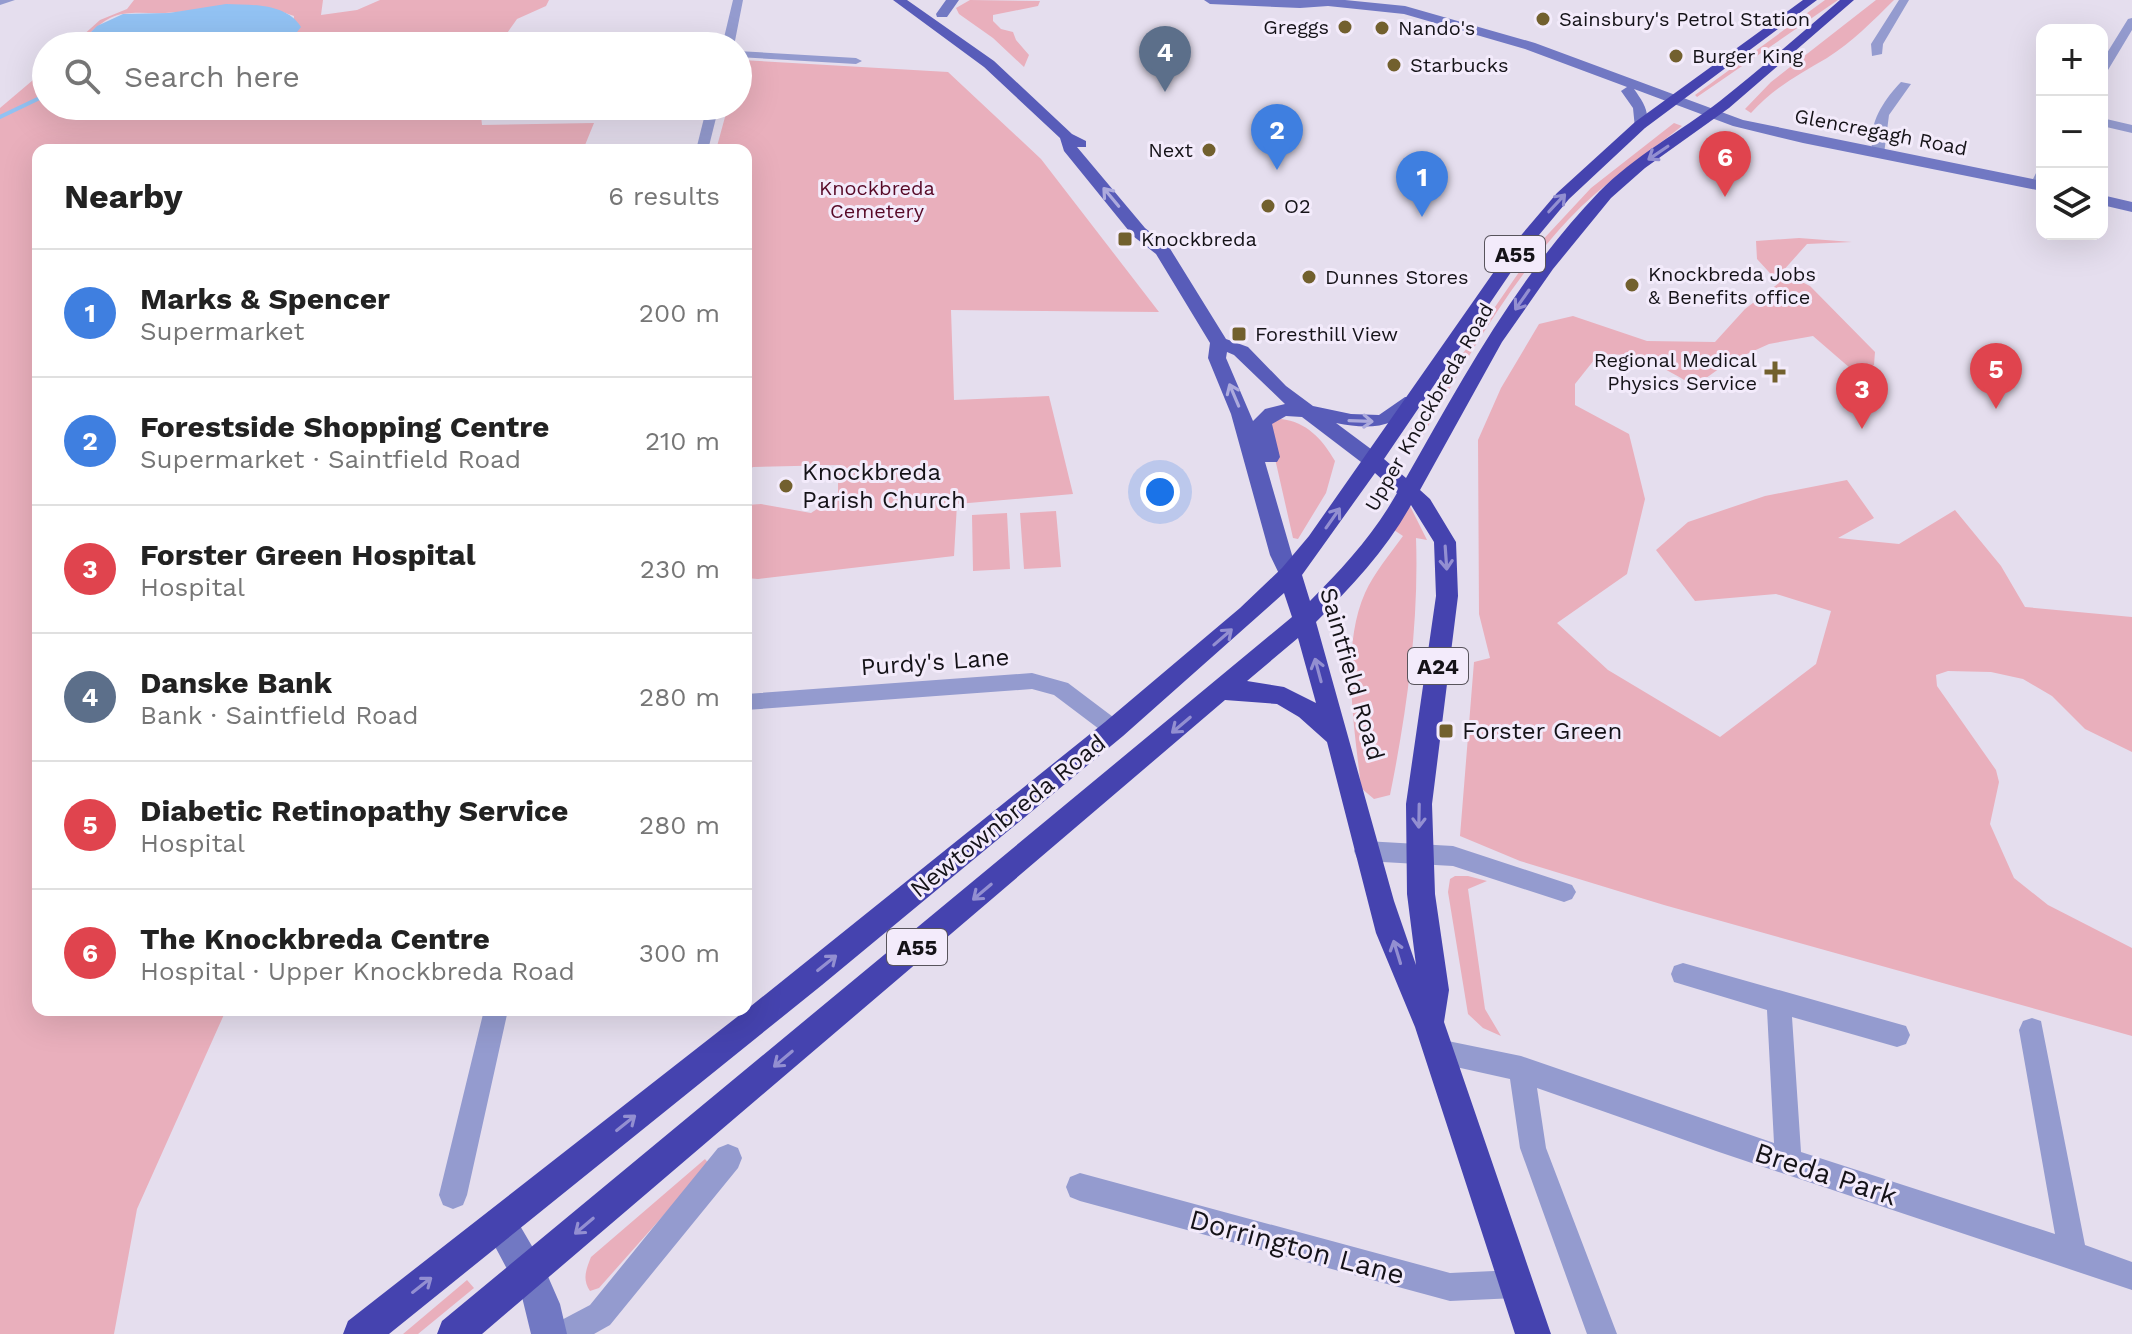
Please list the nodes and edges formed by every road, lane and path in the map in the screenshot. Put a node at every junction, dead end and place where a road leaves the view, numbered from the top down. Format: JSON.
{"nodes":[{"id":1,"x":10,"y":0,"type":"edge"},
{"id":2,"x":738,"y":0,"type":"edge"},
{"id":3,"x":899,"y":0,"type":"edge"},
{"id":4,"x":953,"y":0,"type":"edge"},
{"id":5,"x":1210,"y":0,"type":"edge"},
{"id":6,"x":1811,"y":0,"type":"edge"},
{"id":7,"x":1848,"y":0,"type":"edge"},
{"id":8,"x":1904,"y":0,"type":"edge"},
{"id":9,"x":921,"y":1,"type":"edge"},
{"id":10,"x":0,"y":2,"type":"edge"},
{"id":11,"x":942,"y":14,"type":"junction"},
{"id":12,"x":2132,"y":21,"type":"edge"},
{"id":13,"x":731,"y":32,"type":"edge"},
{"id":14,"x":945,"y":34,"type":"junction"},
{"id":15,"x":1553,"y":54,"type":"junction"},
{"id":16,"x":1876,"y":54,"type":"dead end"},
{"id":17,"x":752,"y":55,"type":"edge"},
{"id":18,"x":1781,"y":57,"type":"junction"},
{"id":19,"x":2108,"y":60,"type":"edge"},
{"id":20,"x":856,"y":61,"type":"dead end"},
{"id":21,"x":989,"y":64,"type":"junction"},
{"id":22,"x":1699,"y":82,"type":"junction"},
{"id":23,"x":1905,"y":84,"type":"dead end"},
{"id":24,"x":1743,"y":89,"type":"junction"},
{"id":25,"x":1628,"y":91,"type":"junction"},
{"id":26,"x":1673,"y":102,"type":"junction"},
{"id":27,"x":1703,"y":110,"type":"junction"},
{"id":28,"x":710,"y":120,"type":"edge"},
{"id":29,"x":2108,"y":123,"type":"edge"},
{"id":30,"x":1640,"y":125,"type":"junction"},
{"id":31,"x":1755,"y":127,"type":"junction"},
{"id":32,"x":2132,"y":129,"type":"edge"},
{"id":33,"x":704,"y":144,"type":"edge"},
{"id":34,"x":1612,"y":151,"type":"junction"},
{"id":35,"x":1878,"y":154,"type":"junction"},
{"id":36,"x":2036,"y":181,"type":"edge"},
{"id":37,"x":2108,"y":201,"type":"edge"},
{"id":38,"x":2132,"y":207,"type":"edge"},
{"id":39,"x":1219,"y":343,"type":"junction"},
{"id":40,"x":1412,"y":401,"type":"junction"},
{"id":41,"x":1305,"y":410,"type":"junction"},
{"id":42,"x":1372,"y":460,"type":"junction"},
{"id":43,"x":1411,"y":491,"type":"junction"},
{"id":44,"x":1266,"y":496,"type":"junction"},
{"id":45,"x":1290,"y":574,"type":"junction"},
{"id":46,"x":1304,"y":620,"type":"junction"},
{"id":47,"x":1222,"y":691,"type":"junction"},
{"id":48,"x":752,"y":702,"type":"edge"},
{"id":49,"x":1114,"y":729,"type":"junction"},
{"id":50,"x":1336,"y":735,"type":"junction"},
{"id":51,"x":1365,"y":851,"type":"junction"},
{"id":52,"x":1419,"y":852,"type":"junction"},
{"id":53,"x":1564,"y":892,"type":"dead end"},
{"id":54,"x":1683,"y":974,"type":"dead end"},
{"id":55,"x":1779,"y":1001,"type":"junction"},
{"id":56,"x":495,"y":1016,"type":"edge"},
{"id":57,"x":2032,"y":1030,"type":"dead end"},
{"id":58,"x":1897,"y":1035,"type":"dead end"},
{"id":59,"x":1434,"y":1037,"type":"junction"},
{"id":60,"x":1521,"y":1069,"type":"junction"},
{"id":61,"x":728,"y":1158,"type":"dead end"},
{"id":62,"x":1788,"y":1161,"type":"junction"},
{"id":63,"x":1080,"y":1187,"type":"dead end"},
{"id":64,"x":453,"y":1195,"type":"dead end"},
{"id":65,"x":500,"y":1224,"type":"junction"},
{"id":66,"x":2073,"y":1255,"type":"junction"},
{"id":67,"x":529,"y":1272,"type":"junction"},
{"id":68,"x":2132,"y":1276,"type":"edge"},
{"id":69,"x":1516,"y":1284,"type":"junction"},
{"id":70,"x":361,"y":1334,"type":"edge"},
{"id":71,"x":455,"y":1334,"type":"edge"},
{"id":72,"x":549,"y":1334,"type":"edge"},
{"id":73,"x":564,"y":1334,"type":"edge"},
{"id":74,"x":1533,"y":1334,"type":"edge"},
{"id":75,"x":1602,"y":1334,"type":"edge"}],
"edges":[{"from":1,"to":10,"type":"street"},
{"from":2,"to":13,"type":"street"},
{"from":3,"to":14,"type":"main road","name":"Saintfield Road","number":"A24"},
{"from":4,"to":11,"type":"street"},
{"from":5,"to":15,"type":"street"},
{"from":6,"to":22,"type":"highway","name":"Upper Knockbreda Road","number":"A55"},
{"from":7,"to":18,"type":"highway","name":"Upper Knockbreda Road","number":"A55"},
{"from":8,"to":16,"type":"street"},
{"from":9,"to":11,"type":"main road","name":"Saintfield Road","number":"A24"},
{"from":9,"to":14,"type":"main road"},
{"from":11,"to":21,"type":"main road","name":"Saintfield Road","number":"A24"},
{"from":12,"to":19,"type":"street"},
{"from":14,"to":21,"type":"main road","name":"Saintfield Road","number":"A24"},
{"from":15,"to":22,"type":"street"},
{"from":15,"to":25,"type":"street"},
{"from":15,"to":26,"type":"street"},
{"from":17,"to":20,"type":"street"},
{"from":18,"to":24,"type":"highway","name":"Upper Knockbreda Road","number":"A55"},
{"from":18,"to":27,"type":"highway"},
{"from":21,"to":39,"type":"main road","name":"Saintfield Road","number":"A24"},
{"from":22,"to":26,"type":"highway","name":"Upper Knockbreda Road","number":"A55"},
{"from":23,"to":35,"type":"street"},
{"from":24,"to":27,"type":"highway","name":"Upper Knockbreda Road","number":"A55"},
{"from":24,"to":31,"type":"street"},
{"from":25,"to":26,"type":"street"},
{"from":25,"to":30,"type":"street"},
{"from":26,"to":27,"type":"street","name":"Glencregagh Road"},
{"from":26,"to":30,"type":"highway","name":"Upper Knockbreda Road","number":"A55"},
{"from":27,"to":31,"type":"street","name":"Glencregagh Road"},
{"from":27,"to":34,"type":"highway"},
{"from":27,"to":43,"type":"highway","name":"Upper Knockbreda Road","number":"A55","one_way":true},
{"from":28,"to":33,"type":"street"},
{"from":29,"to":32,"type":"street"},
{"from":30,"to":34,"type":"highway","name":"Upper Knockbreda Road","number":"A55"},
{"from":31,"to":35,"type":"street","name":"Glencregagh Road"},
{"from":40,"to":34,"type":"highway","name":"Upper Knockbreda Road","number":"A55","one_way":true},
{"from":35,"to":36,"type":"street","name":"Glencregagh Road"},
{"from":37,"to":38,"type":"street"},
{"from":39,"to":41,"type":"main road","name":"Saintfield Road","number":"A24"},
{"from":44,"to":39,"type":"main road","name":"Saintfield Road","number":"A24","one_way":true},
{"from":41,"to":40,"type":"main road","one_way":true},
{"from":40,"to":42,"type":"highway","name":"Upper Knockbreda Road","number":"A55"},
{"from":41,"to":42,"type":"main road","name":"Saintfield Road","number":"A24"},
{"from":41,"to":44,"type":"main road","number":"A24"},
{"from":42,"to":43,"type":"highway","name":"Saintfield Road","number":"A24"},
{"from":45,"to":42,"type":"highway","name":"Upper Knockbreda Road","number":"A55","one_way":true},
{"from":43,"to":46,"type":"highway","name":"Upper Knockbreda Road","number":"A55"},
{"from":43,"to":52,"type":"highway","name":"Saintfield Road","number":"A24","one_way":true},
{"from":44,"to":45,"type":"main road","name":"Saintfield Road","number":"A24"},
{"from":45,"to":46,"type":"highway","name":"Saintfield Road","number":"A24"},
{"from":49,"to":45,"type":"highway","name":"Newtownbreda Road","number":"A55","one_way":true},
{"from":46,"to":47,"type":"highway","name":"Newtownbreda Road","number":"A55"},
{"from":50,"to":46,"type":"highway","name":"Saintfield Road","number":"A24","one_way":true},
{"from":47,"to":50,"type":"highway"},
{"from":47,"to":67,"type":"highway","name":"Newtownbreda Road","number":"A55","one_way":true},
{"from":48,"to":49,"type":"street","name":"Purdy's Lane"},
{"from":65,"to":49,"type":"highway","name":"Newtownbreda Road","number":"A55","one_way":true},
{"from":50,"to":51,"type":"highway","name":"Saintfield Road","number":"A24"},
{"from":51,"to":52,"type":"street"},
{"from":59,"to":51,"type":"highway","name":"Saintfield Road","number":"A24","one_way":true},
{"from":52,"to":53,"type":"street"},
{"from":52,"to":59,"type":"highway","name":"Saintfield Road","number":"A24"},
{"from":54,"to":55,"type":"street"},
{"from":55,"to":58,"type":"street"},
{"from":55,"to":62,"type":"street"},
{"from":56,"to":64,"type":"street"},
{"from":57,"to":66,"type":"street"},
{"from":59,"to":60,"type":"street","name":"Breda Park"},
{"from":59,"to":69,"type":"highway","name":"Saintfield Road","number":"A24"},
{"from":60,"to":62,"type":"street","name":"Breda Park"},
{"from":60,"to":75,"type":"street"},
{"from":61,"to":73,"type":"street"},
{"from":62,"to":66,"type":"street","name":"Breda Park"},
{"from":63,"to":69,"type":"street","name":"Dorrington Lane"},
{"from":65,"to":67,"type":"street"},
{"from":70,"to":65,"type":"highway","number":"A55","one_way":true},
{"from":66,"to":68,"type":"street","name":"Breda Park"},
{"from":67,"to":71,"type":"highway","number":"A55"},
{"from":67,"to":72,"type":"street"},
{"from":69,"to":74,"type":"highway","name":"Saintfield Road","number":"A24"}]}
